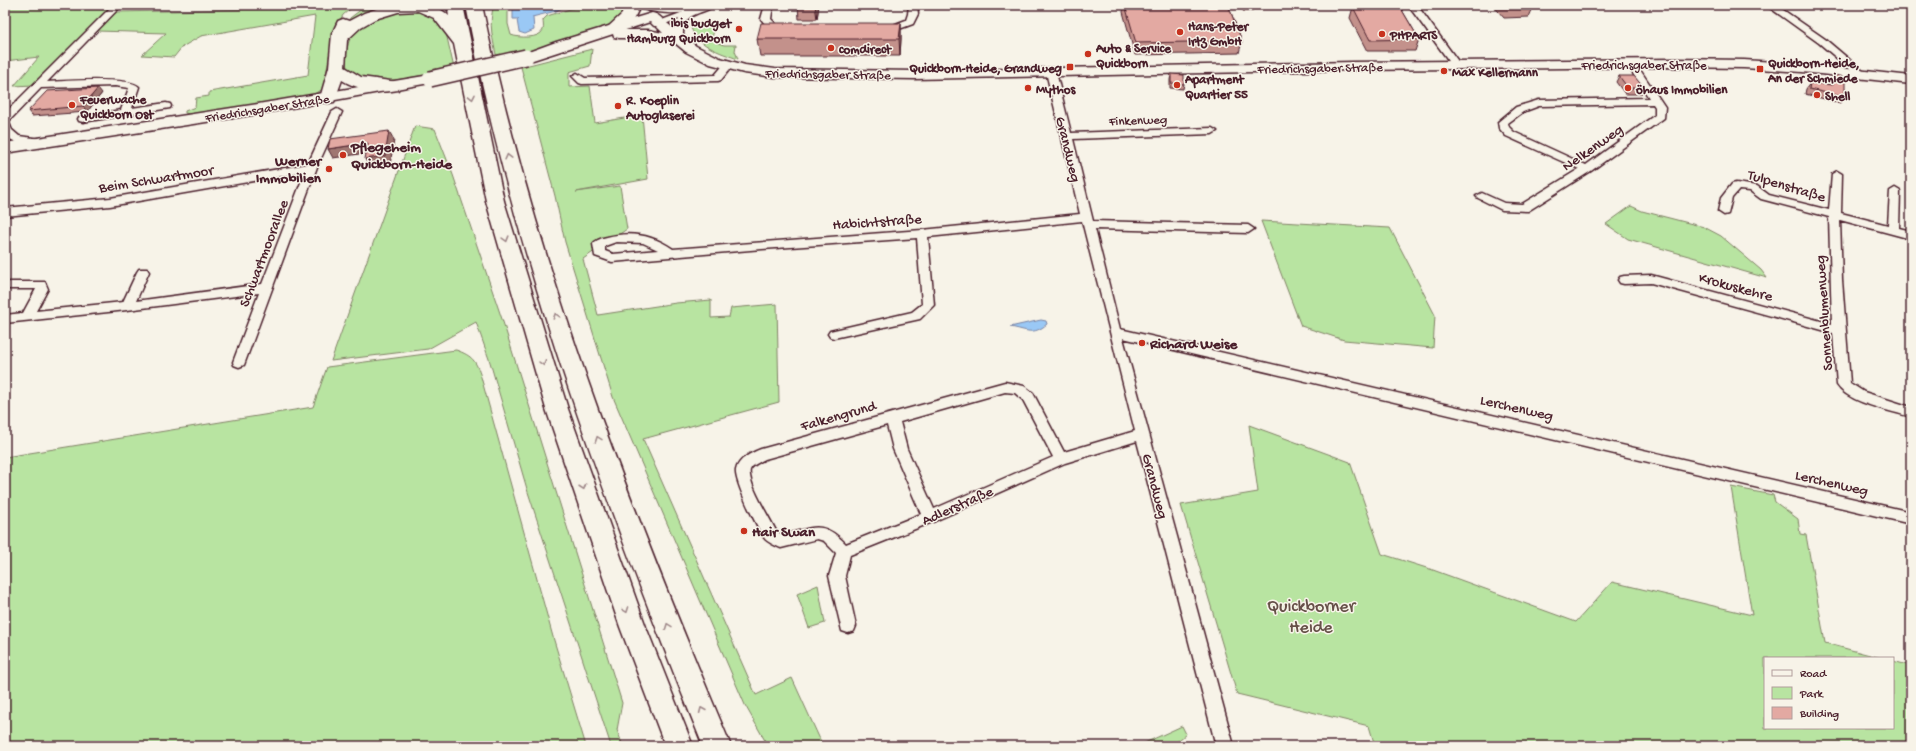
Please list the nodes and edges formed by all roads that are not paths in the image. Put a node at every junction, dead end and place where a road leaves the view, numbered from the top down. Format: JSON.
{"nodes":[{"id":1,"x":118,"y":5,"type":"edge"},
{"id":2,"x":360,"y":5,"type":"edge"},
{"id":3,"x":455,"y":5,"type":"edge"},
{"id":4,"x":474,"y":5,"type":"edge"},
{"id":5,"x":632,"y":5,"type":"edge"},
{"id":6,"x":711,"y":5,"type":"edge"},
{"id":7,"x":769,"y":5,"type":"edge"},
{"id":8,"x":913,"y":5,"type":"edge"},
{"id":9,"x":1412,"y":5,"type":"edge"},
{"id":10,"x":1770,"y":5,"type":"edge"},
{"id":11,"x":690,"y":9,"type":"edge"},
{"id":12,"x":490,"y":10,"type":"dead end"},
{"id":13,"x":648,"y":11,"type":"edge"},
{"id":14,"x":792,"y":29,"type":"edge"},
{"id":15,"x":877,"y":29,"type":"edge"},
{"id":16,"x":617,"y":31,"type":"junction"},
{"id":17,"x":340,"y":38,"type":"junction"},
{"id":18,"x":679,"y":40,"type":"junction"},
{"id":19,"x":462,"y":45,"type":"junction"},
{"id":20,"x":482,"y":47,"type":"junction"},
{"id":21,"x":1631,"y":63,"type":"junction"},
{"id":22,"x":728,"y":65,"type":"junction"},
{"id":23,"x":1458,"y":66,"type":"junction"},
{"id":24,"x":341,"y":72,"type":"junction"},
{"id":25,"x":1051,"y":72,"type":"junction"},
{"id":26,"x":1860,"y":74,"type":"junction"},
{"id":27,"x":577,"y":76,"type":"dead end"},
{"id":28,"x":1911,"y":80,"type":"edge"},
{"id":29,"x":40,"y":85,"type":"junction"},
{"id":30,"x":392,"y":86,"type":"junction"},
{"id":31,"x":1656,"y":101,"type":"junction"},
{"id":32,"x":335,"y":102,"type":"junction"},
{"id":33,"x":166,"y":106,"type":"dead end"},
{"id":34,"x":125,"y":113,"type":"junction"},
{"id":35,"x":83,"y":119,"type":"dead end"},
{"id":36,"x":6,"y":121,"type":"edge"},
{"id":37,"x":1212,"y":131,"type":"dead end"},
{"id":38,"x":1066,"y":136,"type":"junction"},
{"id":39,"x":44,"y":142,"type":"junction"},
{"id":40,"x":5,"y":148,"type":"edge"},
{"id":41,"x":312,"y":167,"type":"junction"},
{"id":42,"x":1587,"y":170,"type":"junction"},
{"id":43,"x":1837,"y":174,"type":"dead end"},
{"id":44,"x":1895,"y":191,"type":"dead end"},
{"id":45,"x":1482,"y":196,"type":"dead end"},
{"id":46,"x":1724,"y":211,"type":"dead end"},
{"id":47,"x":5,"y":212,"type":"edge"},
{"id":48,"x":1834,"y":215,"type":"junction"},
{"id":49,"x":1088,"y":221,"type":"junction"},
{"id":50,"x":1248,"y":229,"type":"dead end"},
{"id":51,"x":1893,"y":231,"type":"junction"},
{"id":52,"x":922,"y":234,"type":"junction"},
{"id":53,"x":1911,"y":235,"type":"edge"},
{"id":54,"x":669,"y":252,"type":"junction"},
{"id":55,"x":144,"y":272,"type":"dead end"},
{"id":56,"x":1624,"y":280,"type":"dead end"},
{"id":57,"x":10,"y":286,"type":"dead end"},
{"id":58,"x":265,"y":288,"type":"junction"},
{"id":59,"x":127,"y":306,"type":"junction"},
{"id":60,"x":27,"y":317,"type":"junction"},
{"id":61,"x":5,"y":319,"type":"edge"},
{"id":62,"x":1839,"y":330,"type":"junction"},
{"id":63,"x":1115,"y":332,"type":"junction"},
{"id":64,"x":834,"y":334,"type":"dead end"},
{"id":65,"x":239,"y":362,"type":"dead end"},
{"id":66,"x":1911,"y":412,"type":"edge"},
{"id":67,"x":892,"y":418,"type":"junction"},
{"id":68,"x":1143,"y":434,"type":"junction"},
{"id":69,"x":1061,"y":459,"type":"junction"},
{"id":70,"x":930,"y":518,"type":"junction"},
{"id":71,"x":1911,"y":518,"type":"edge"},
{"id":72,"x":844,"y":551,"type":"junction"},
{"id":73,"x":848,"y":626,"type":"dead end"},
{"id":74,"x":679,"y":746,"type":"edge"},
{"id":75,"x":717,"y":746,"type":"edge"},
{"id":76,"x":1225,"y":746,"type":"edge"}],
"edges":[{"from":1,"to":29,"type":"street"},
{"from":2,"to":17,"type":"highway"},
{"from":3,"to":19,"type":"highway"},
{"from":4,"to":20,"type":"highway"},
{"from":5,"to":16,"type":"highway"},
{"from":6,"to":11,"type":"street"},
{"from":7,"to":14,"type":"street"},
{"from":8,"to":15,"type":"street"},
{"from":9,"to":23,"type":"street"},
{"from":10,"to":26,"type":"street"},
{"from":11,"to":13,"type":"highway"},
{"from":11,"to":18,"type":"street"},
{"from":12,"to":20,"type":"highway"},
{"from":13,"to":16,"type":"main road","name":"Friedrichsgaber Straße"},
{"from":13,"to":18,"type":"main road","name":"Friedrichsgaber Straße"},
{"from":16,"to":18,"type":"main road","name":"Friedrichsgaber Straße"},
{"from":16,"to":30,"type":"main road","name":"Friedrichsgaber Straße","bridge":true},
{"from":17,"to":19,"type":"highway"},
{"from":17,"to":24,"type":"highway"},
{"from":18,"to":22,"type":"main road","name":"Friedrichsgaber Straße"},
{"from":19,"to":74,"type":"highway","one_way":true},
{"from":75,"to":20,"type":"highway","one_way":true},
{"from":21,"to":23,"type":"main road","name":"Friedrichsgaber Straße"},
{"from":21,"to":26,"type":"main road","name":"Friedrichsgaber Straße"},
{"from":21,"to":31,"type":"street"},
{"from":22,"to":25,"type":"main road","name":"Friedrichsgaber Straße"},
{"from":22,"to":27,"type":"street"},
{"from":23,"to":25,"type":"main road","name":"Friedrichsgaber Straße"},
{"from":24,"to":30,"type":"highway"},
{"from":24,"to":32,"type":"highway"},
{"from":25,"to":38,"type":"street","name":"Grandweg"},
{"from":26,"to":28,"type":"main road","name":"Friedrichsgaber Straße"},
{"from":29,"to":34,"type":"street"},
{"from":29,"to":36,"type":"street"},
{"from":30,"to":32,"type":"main road","name":"Friedrichsgaber Straße"},
{"from":31,"to":42,"type":"street","name":"Nelkenweg"},
{"from":31,"to":42,"type":"street"},
{"from":32,"to":39,"type":"main road","name":"Friedrichsgaber Straße"},
{"from":32,"to":41,"type":"street","name":"Schwartmoorallee"},
{"from":33,"to":34,"type":"street"},
{"from":34,"to":35,"type":"street"},
{"from":36,"to":39,"type":"street"},
{"from":37,"to":38,"type":"street","name":"Finkenweg"},
{"from":38,"to":49,"type":"street","name":"Grandweg"},
{"from":39,"to":40,"type":"main road","name":"Friedrichsgaber Straße"},
{"from":41,"to":47,"type":"street","name":"Beim Schwartmoor"},
{"from":41,"to":58,"type":"street","name":"Schwartmoorallee"},
{"from":42,"to":45,"type":"street","name":"Nelkenweg"},
{"from":43,"to":48,"type":"street","name":"Tulpenstraße"},
{"from":44,"to":51,"type":"street"},
{"from":46,"to":48,"type":"street","name":"Tulpenstraße"},
{"from":48,"to":51,"type":"street","name":"Tulpenstraße"},
{"from":48,"to":62,"type":"street","name":"Sonnenblumenweg"},
{"from":49,"to":50,"type":"street"},
{"from":49,"to":52,"type":"street","name":"Habichtstraße"},
{"from":49,"to":63,"type":"street","name":"Grandweg"},
{"from":51,"to":53,"type":"street","name":"Tulpenstraße"},
{"from":52,"to":54,"type":"street","name":"Habichtstraße"},
{"from":52,"to":64,"type":"street"},
{"from":54,"to":54,"type":"street","name":"Habichtstraße"},
{"from":55,"to":59,"type":"street"},
{"from":56,"to":62,"type":"street","name":"Krokuskehre"},
{"from":57,"to":60,"type":"street"},
{"from":58,"to":59,"type":"street"},
{"from":58,"to":65,"type":"street","name":"Schwartmoorallee"},
{"from":59,"to":60,"type":"street"},
{"from":60,"to":61,"type":"street"},
{"from":62,"to":66,"type":"street","name":"Sonnenblumenweg"},
{"from":63,"to":68,"type":"street","name":"Grandweg"},
{"from":63,"to":71,"type":"street","name":"Lerchenweg"},
{"from":67,"to":69,"type":"street","name":"Falkengrund"},
{"from":67,"to":70,"type":"street"},
{"from":67,"to":72,"type":"street","name":"Falkengrund"},
{"from":68,"to":69,"type":"street","name":"Adlerstraße"},
{"from":68,"to":76,"type":"street","name":"Grandweg"},
{"from":69,"to":70,"type":"street","name":"Adlerstraße"},
{"from":70,"to":72,"type":"street","name":"Adlerstraße"},
{"from":72,"to":73,"type":"street"}]}
